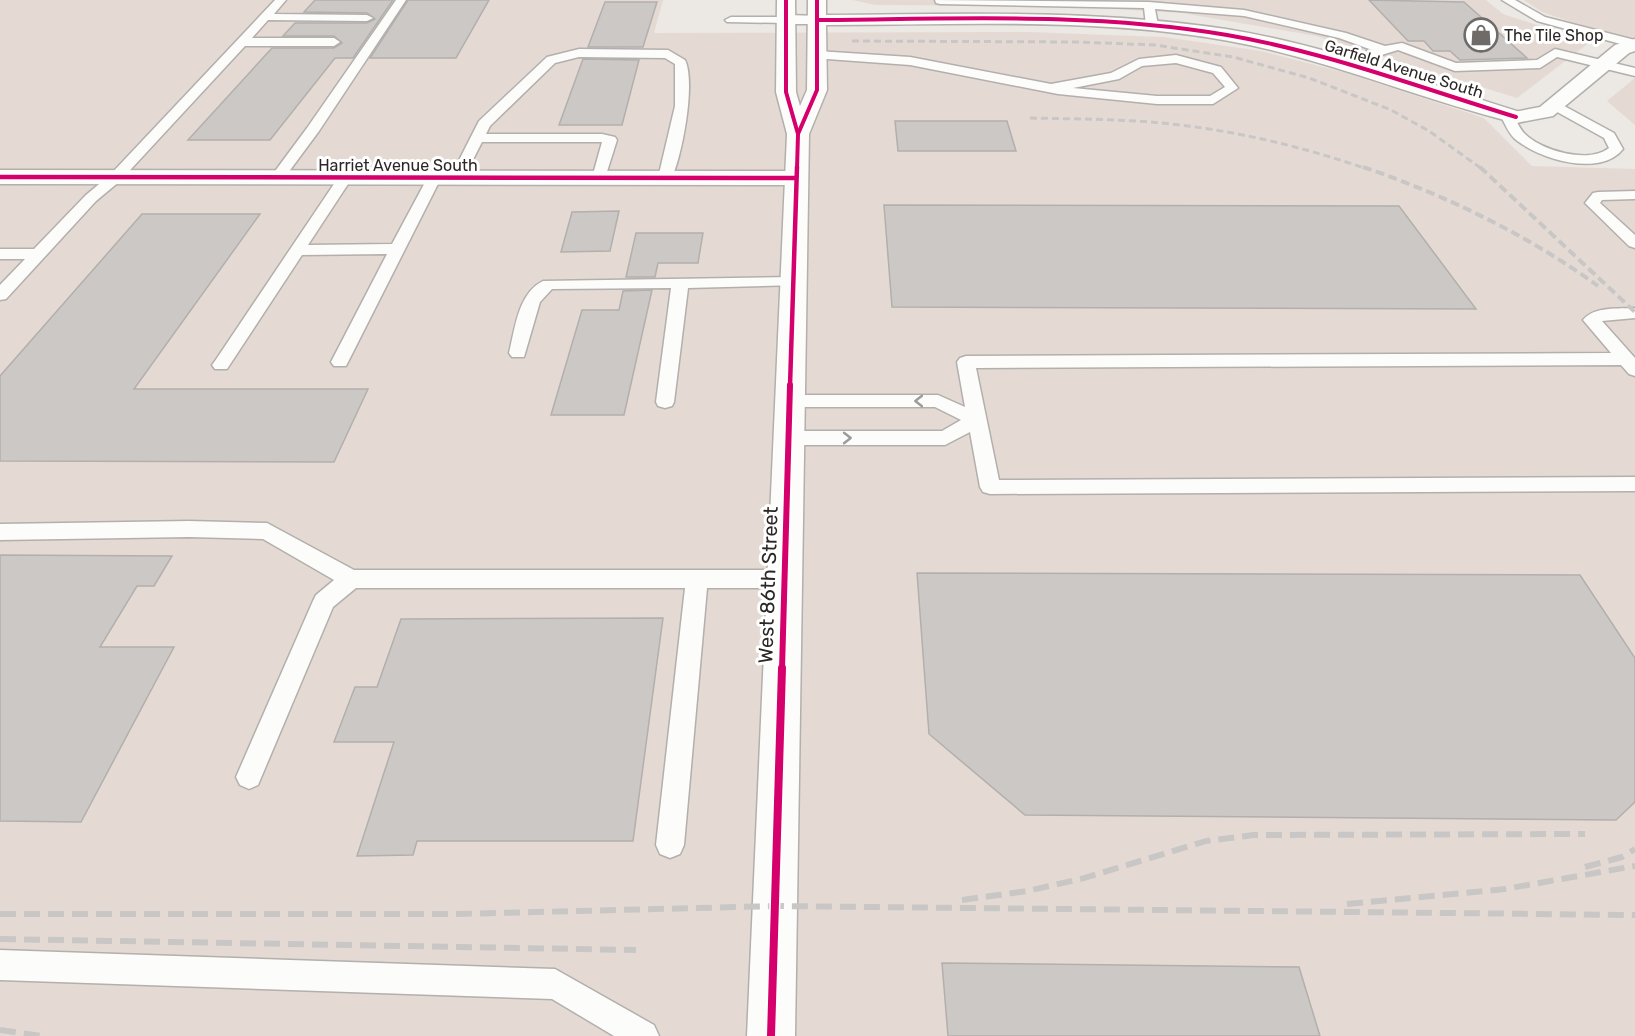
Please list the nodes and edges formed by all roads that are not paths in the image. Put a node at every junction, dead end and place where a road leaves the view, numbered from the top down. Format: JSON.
{"nodes":[{"id":1,"x":281,"y":0,"type":"edge"},
{"id":2,"x":401,"y":0,"type":"edge"},
{"id":3,"x":786,"y":0,"type":"edge"},
{"id":4,"x":818,"y":0,"type":"edge"},
{"id":5,"x":1507,"y":0,"type":"edge"},
{"id":6,"x":940,"y":1,"type":"edge"},
{"id":7,"x":1149,"y":5,"type":"junction"},
{"id":8,"x":265,"y":17,"type":"junction"},
{"id":9,"x":367,"y":18,"type":"dead end"},
{"id":10,"x":731,"y":20,"type":"dead end"},
{"id":11,"x":786,"y":20,"type":"junction"},
{"id":12,"x":818,"y":20,"type":"junction"},
{"id":13,"x":1152,"y":25,"type":"junction"},
{"id":14,"x":242,"y":42,"type":"junction"},
{"id":15,"x":334,"y":42,"type":"dead end"},
{"id":16,"x":1635,"y":45,"type":"edge"},
{"id":17,"x":1384,"y":50,"type":"junction"},
{"id":18,"x":817,"y":55,"type":"junction"},
{"id":19,"x":1605,"y":64,"type":"junction"},
{"id":20,"x":1355,"y":68,"type":"junction"},
{"id":21,"x":1635,"y":72,"type":"edge"},
{"id":22,"x":1051,"y":88,"type":"junction"},
{"id":23,"x":1555,"y":105,"type":"junction"},
{"id":24,"x":1511,"y":116,"type":"junction"},
{"id":25,"x":798,"y":134,"type":"junction"},
{"id":26,"x":477,"y":138,"type":"junction"},
{"id":27,"x":0,"y":177,"type":"edge"},
{"id":28,"x":115,"y":178,"type":"junction"},
{"id":29,"x":277,"y":178,"type":"junction"},
{"id":30,"x":345,"y":178,"type":"junction"},
{"id":31,"x":434,"y":178,"type":"junction"},
{"id":32,"x":457,"y":178,"type":"junction"},
{"id":33,"x":599,"y":178,"type":"junction"},
{"id":34,"x":665,"y":178,"type":"junction"},
{"id":35,"x":795,"y":178,"type":"junction"},
{"id":36,"x":1635,"y":195,"type":"edge"},
{"id":37,"x":1635,"y":243,"type":"edge"},
{"id":38,"x":398,"y":249,"type":"junction"},
{"id":39,"x":297,"y":250,"type":"junction"},
{"id":40,"x":0,"y":254,"type":"edge"},
{"id":41,"x":38,"y":254,"type":"junction"},
{"id":42,"x":793,"y":282,"type":"junction"},
{"id":43,"x":680,"y":283,"type":"junction"},
{"id":44,"x":0,"y":295,"type":"edge"},
{"id":45,"x":1635,"y":314,"type":"edge"},
{"id":46,"x":518,"y":352,"type":"dead end"},
{"id":47,"x":340,"y":362,"type":"dead end"},
{"id":48,"x":1630,"y":364,"type":"edge"},
{"id":49,"x":221,"y":365,"type":"dead end"},
{"id":50,"x":790,"y":401,"type":"junction"},
{"id":51,"x":665,"y":402,"type":"dead end"},
{"id":52,"x":976,"y":420,"type":"junction"},
{"id":53,"x":789,"y":438,"type":"junction"},
{"id":54,"x":1635,"y":484,"type":"edge"},
{"id":55,"x":0,"y":532,"type":"edge"},
{"id":56,"x":351,"y":579,"type":"junction"},
{"id":57,"x":697,"y":579,"type":"junction"},
{"id":58,"x":784,"y":579,"type":"junction"},
{"id":59,"x":249,"y":777,"type":"dead end"},
{"id":60,"x":670,"y":845,"type":"dead end"},
{"id":61,"x":0,"y":965,"type":"edge"},
{"id":62,"x":644,"y":1036,"type":"edge"},
{"id":63,"x":771,"y":1036,"type":"edge"}],
"edges":[{"from":1,"to":8,"type":"lane"},
{"from":2,"to":29,"type":"lane"},
{"from":3,"to":11,"type":"street","name":"West 86th Street"},
{"from":4,"to":12,"type":"street","name":"West 86th Street"},
{"from":5,"to":16,"type":"lane"},
{"from":6,"to":7,"type":"lane"},
{"from":7,"to":13,"type":"lane"},
{"from":7,"to":17,"type":"lane"},
{"from":8,"to":9,"type":"lane"},
{"from":8,"to":14,"type":"lane"},
{"from":10,"to":11,"type":"lane"},
{"from":11,"to":12,"type":"street","name":"Garfield Avenue South"},
{"from":11,"to":25,"type":"street","name":"West 86th Street"},
{"from":12,"to":13,"type":"street","name":"Garfield Avenue South"},
{"from":12,"to":18,"type":"street","name":"West 86th Street"},
{"from":13,"to":20,"type":"street","name":"Garfield Avenue South"},
{"from":14,"to":15,"type":"lane"},
{"from":14,"to":28,"type":"lane"},
{"from":16,"to":19,"type":"street","name":"Garfield Avenue South"},
{"from":17,"to":19,"type":"lane"},
{"from":17,"to":20,"type":"lane"},
{"from":18,"to":22,"type":"lane"},
{"from":18,"to":25,"type":"street","name":"West 86th Street"},
{"from":19,"to":21,"type":"lane"},
{"from":19,"to":23,"type":"street","name":"Garfield Avenue South"},
{"from":20,"to":24,"type":"street","name":"Garfield Avenue South"},
{"from":22,"to":22,"type":"lane"},
{"from":23,"to":24,"type":"street","name":"Garfield Avenue South"},
{"from":23,"to":24,"type":"lane"},
{"from":25,"to":35,"type":"street","name":"West 86th Street"},
{"from":26,"to":32,"type":"lane"},
{"from":26,"to":33,"type":"lane"},
{"from":26,"to":34,"type":"lane"},
{"from":27,"to":28,"type":"street","name":"Harriet Avenue South"},
{"from":28,"to":29,"type":"street","name":"Harriet Avenue South"},
{"from":28,"to":41,"type":"lane"},
{"from":29,"to":30,"type":"street","name":"Harriet Avenue South"},
{"from":30,"to":31,"type":"street","name":"Harriet Avenue South"},
{"from":30,"to":39,"type":"lane"},
{"from":31,"to":32,"type":"street","name":"Harriet Avenue South"},
{"from":31,"to":38,"type":"lane"},
{"from":32,"to":33,"type":"street","name":"Harriet Avenue South"},
{"from":33,"to":34,"type":"street","name":"Harriet Avenue South"},
{"from":34,"to":35,"type":"street","name":"Harriet Avenue South"},
{"from":35,"to":42,"type":"street","name":"West 86th Street"},
{"from":36,"to":37,"type":"lane"},
{"from":38,"to":39,"type":"lane"},
{"from":38,"to":47,"type":"lane"},
{"from":39,"to":49,"type":"lane"},
{"from":40,"to":41,"type":"lane"},
{"from":41,"to":44,"type":"lane"},
{"from":42,"to":43,"type":"lane"},
{"from":42,"to":50,"type":"street","name":"West 86th Street"},
{"from":43,"to":46,"type":"lane"},
{"from":43,"to":51,"type":"lane"},
{"from":45,"to":48,"type":"lane"},
{"from":48,"to":52,"type":"lane"},
{"from":52,"to":50,"type":"lane","one_way":true},
{"from":50,"to":53,"type":"street","name":"West 86th Street"},
{"from":53,"to":52,"type":"lane","one_way":true},
{"from":52,"to":54,"type":"lane"},
{"from":53,"to":58,"type":"street","name":"West 86th Street"},
{"from":55,"to":56,"type":"lane"},
{"from":56,"to":57,"type":"lane"},
{"from":56,"to":59,"type":"lane"},
{"from":57,"to":58,"type":"lane"},
{"from":57,"to":60,"type":"lane"},
{"from":58,"to":63,"type":"street","name":"West 86th Street"},
{"from":61,"to":62,"type":"lane"}]}
